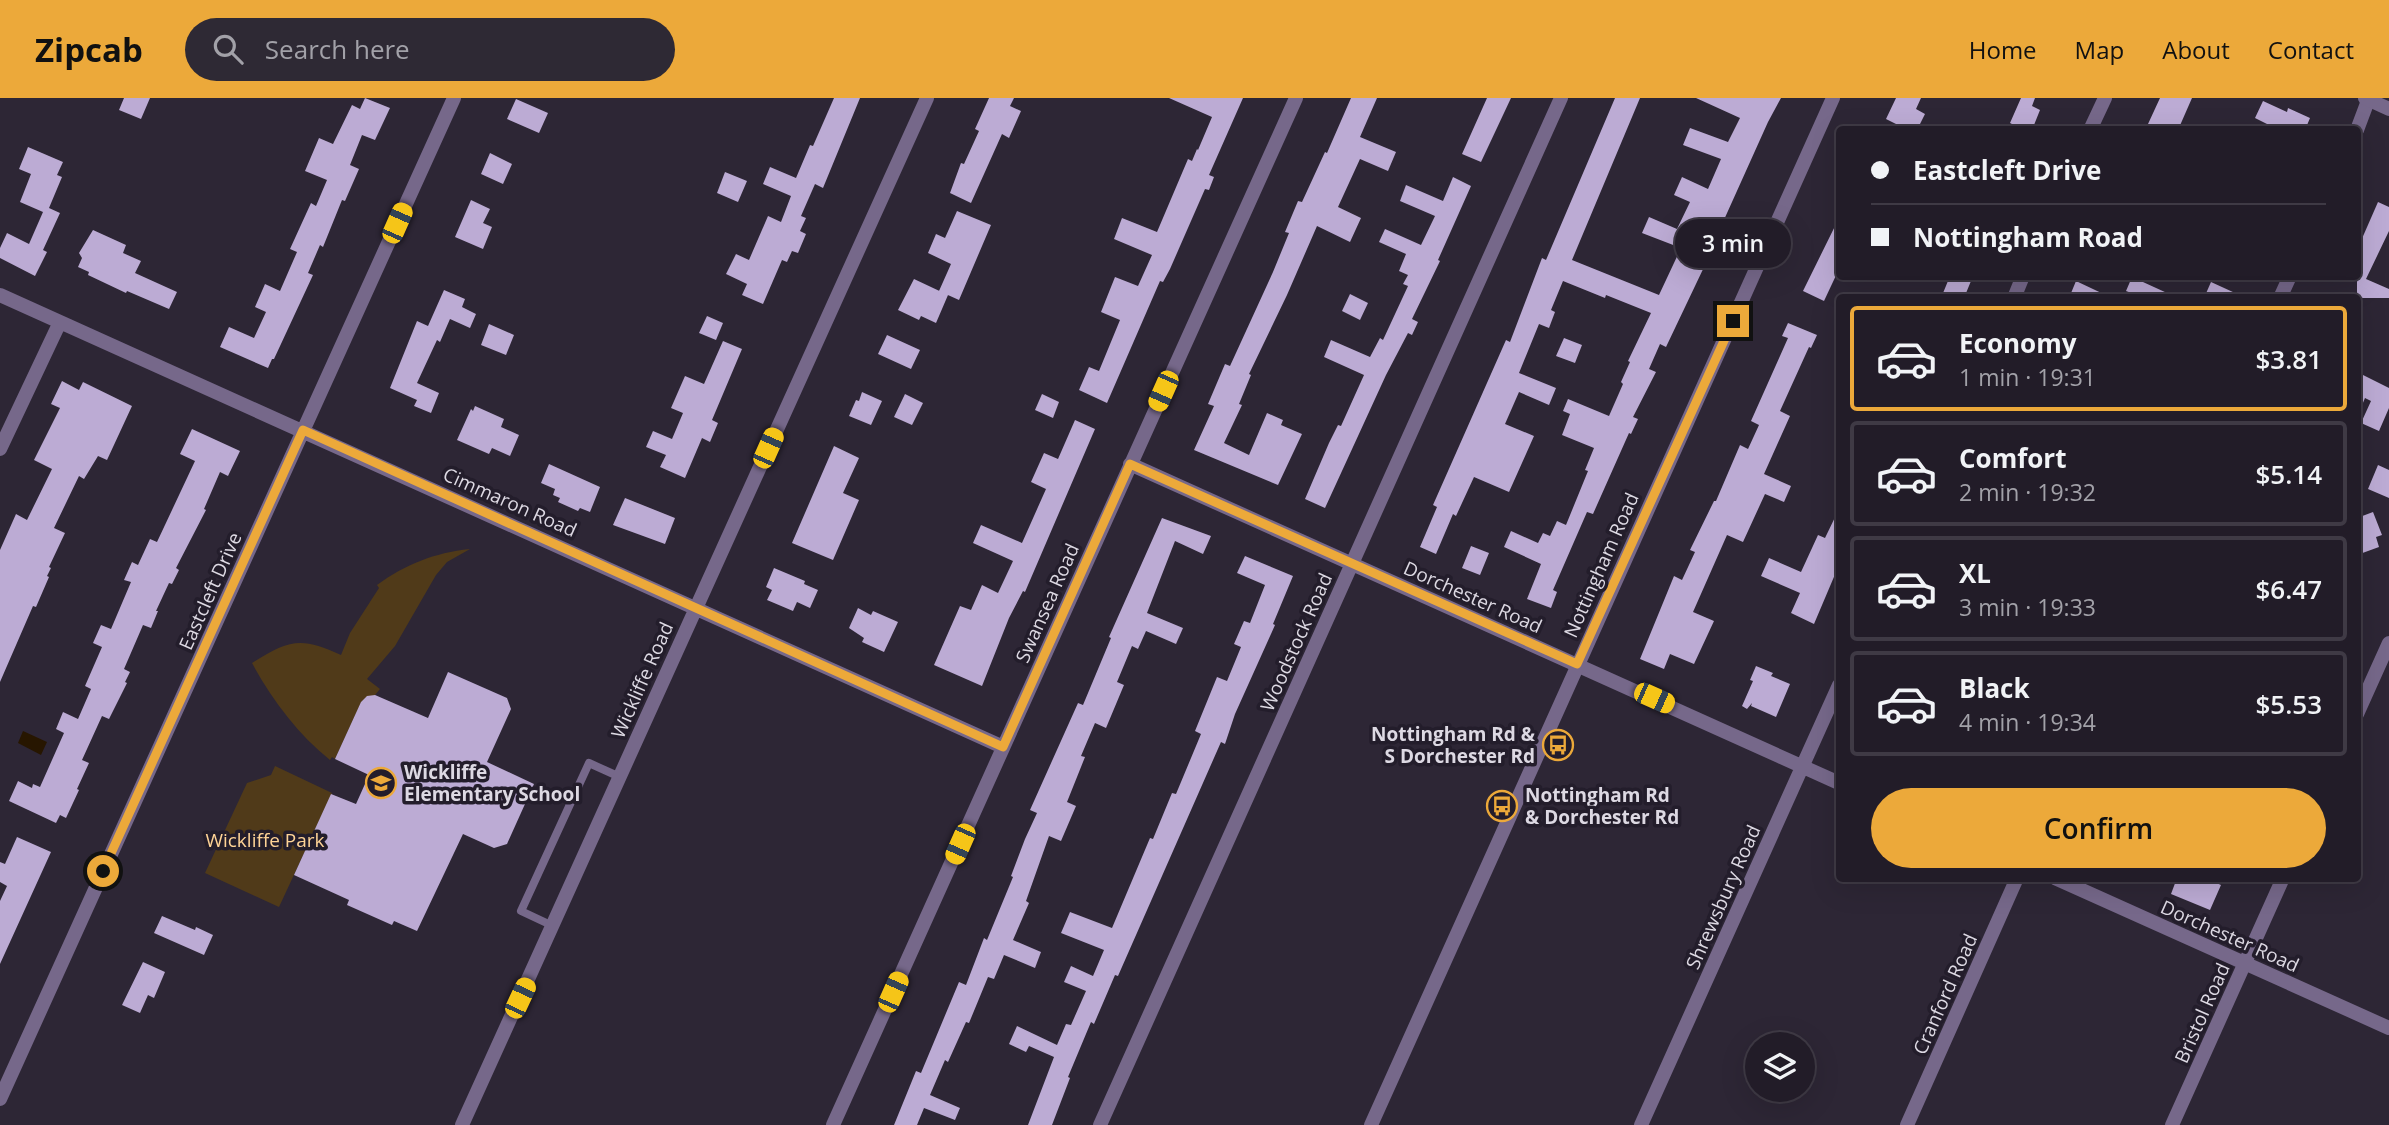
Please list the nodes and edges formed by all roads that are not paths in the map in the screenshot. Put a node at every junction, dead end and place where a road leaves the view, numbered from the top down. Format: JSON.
{"nodes":[{"id":1,"x":454,"y":98,"type":"edge"},
{"id":2,"x":927,"y":98,"type":"edge"},
{"id":3,"x":1296,"y":98,"type":"edge"},
{"id":4,"x":1561,"y":98,"type":"edge"},
{"id":5,"x":1833,"y":98,"type":"edge"},
{"id":6,"x":2105,"y":98,"type":"edge"},
{"id":7,"x":2368,"y":98,"type":"edge"},
{"id":8,"x":2389,"y":109,"type":"edge"},
{"id":9,"x":2092,"y":126,"type":"edge"},
{"id":10,"x":2358,"y":126,"type":"edge"},
{"id":11,"x":0,"y":295,"type":"edge"},
{"id":12,"x":60,"y":321,"type":"junction"},
{"id":13,"x":303,"y":430,"type":"junction"},
{"id":14,"x":0,"y":449,"type":"edge"},
{"id":15,"x":1130,"y":464,"type":"junction"},
{"id":16,"x":1352,"y":564,"type":"junction"},
{"id":17,"x":696,"y":607,"type":"junction"},
{"id":18,"x":2389,"y":643,"type":"edge"},
{"id":19,"x":1577,"y":664,"type":"junction"},
{"id":20,"x":1836,"y":692,"type":"edge"},
{"id":21,"x":2361,"y":705,"type":"edge"},
{"id":22,"x":1003,"y":747,"type":"junction"},
{"id":23,"x":1803,"y":766,"type":"junction"},
{"id":24,"x":620,"y":777,"type":"junction"},
{"id":25,"x":1836,"y":782,"type":"edge"},
{"id":26,"x":2016,"y":882,"type":"edge"},
{"id":27,"x":2064,"y":882,"type":"edge"},
{"id":28,"x":2281,"y":882,"type":"edge"},
{"id":29,"x":553,"y":926,"type":"junction"},
{"id":30,"x":2245,"y":964,"type":"junction"},
{"id":31,"x":2389,"y":1028,"type":"edge"},
{"id":32,"x":0,"y":1099,"type":"edge"},
{"id":33,"x":462,"y":1125,"type":"edge"},
{"id":34,"x":833,"y":1125,"type":"edge"},
{"id":35,"x":1100,"y":1125,"type":"edge"},
{"id":36,"x":1370,"y":1125,"type":"edge"},
{"id":37,"x":1641,"y":1125,"type":"edge"},
{"id":38,"x":1907,"y":1125,"type":"edge"},
{"id":39,"x":2172,"y":1125,"type":"edge"}],
"edges":[{"from":1,"to":13,"type":"street","name":"Eastcleft Drive"},
{"from":2,"to":17,"type":"street","name":"Wickliffe Road"},
{"from":3,"to":15,"type":"street","name":"Swansea Road"},
{"from":4,"to":16,"type":"street","name":"Woodstock Road"},
{"from":5,"to":19,"type":"street","name":"Nottingham Road"},
{"from":6,"to":9,"type":"street"},
{"from":7,"to":8,"type":"street"},
{"from":7,"to":10,"type":"street"},
{"from":11,"to":12,"type":"street","name":"Cimmaron Road"},
{"from":12,"to":13,"type":"street","name":"Cimmaron Road"},
{"from":12,"to":14,"type":"street"},
{"from":13,"to":17,"type":"street","name":"Cimmaron Road"},
{"from":13,"to":32,"type":"street","name":"Eastcleft Drive"},
{"from":15,"to":16,"type":"street","name":"Dorchester Road"},
{"from":15,"to":22,"type":"street","name":"Swansea Road"},
{"from":16,"to":19,"type":"street","name":"Dorchester Road"},
{"from":16,"to":35,"type":"street","name":"Woodstock Road"},
{"from":17,"to":22,"type":"street","name":"Cimmaron Road"},
{"from":17,"to":24,"type":"street","name":"Wickliffe Road"},
{"from":18,"to":21,"type":"street"},
{"from":19,"to":23,"type":"street","name":"Dorchester Road"},
{"from":19,"to":36,"type":"street","name":"Nottingham Road"},
{"from":20,"to":23,"type":"street","name":"Shrewsbury Road"},
{"from":22,"to":34,"type":"street","name":"Swansea Road"},
{"from":23,"to":25,"type":"street","name":"Dorchester Road"},
{"from":23,"to":37,"type":"street","name":"Shrewsbury Road"},
{"from":24,"to":29,"type":"street","name":"Wickliffe Road"},
{"from":24,"to":29,"type":"lane"},
{"from":26,"to":38,"type":"street","name":"Cranford Road"},
{"from":27,"to":30,"type":"street","name":"Dorchester Road"},
{"from":28,"to":30,"type":"street","name":"Bristol Road"},
{"from":29,"to":33,"type":"street","name":"Wickliffe Road"},
{"from":30,"to":31,"type":"street","name":"Dorchester Road"},
{"from":30,"to":39,"type":"street","name":"Bristol Road"}]}
